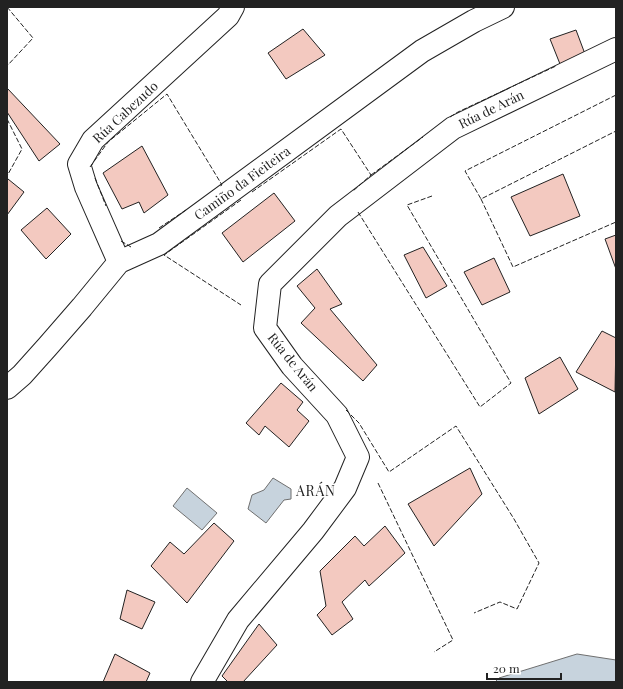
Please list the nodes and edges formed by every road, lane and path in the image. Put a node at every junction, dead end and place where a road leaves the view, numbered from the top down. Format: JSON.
{"nodes":[{"id":1,"x":233,"y":7,"type":"edge"},
{"id":2,"x":503,"y":7,"type":"edge"},
{"id":3,"x":616,"y":49,"type":"edge"},
{"id":4,"x":119,"y":262,"type":"junction"},
{"id":5,"x":7,"y":388,"type":"edge"},
{"id":6,"x":202,"y":682,"type":"edge"}],
"edges":[{"from":1,"to":4,"type":"street","name":"Rúa Cabezudo"},
{"from":2,"to":4,"type":"street","name":"Camiño da Fieiteira"},
{"from":3,"to":6,"type":"street","name":"Rúa de Arán"},
{"from":4,"to":5,"type":"street","name":"Camiño da Fieiteira"}]}
